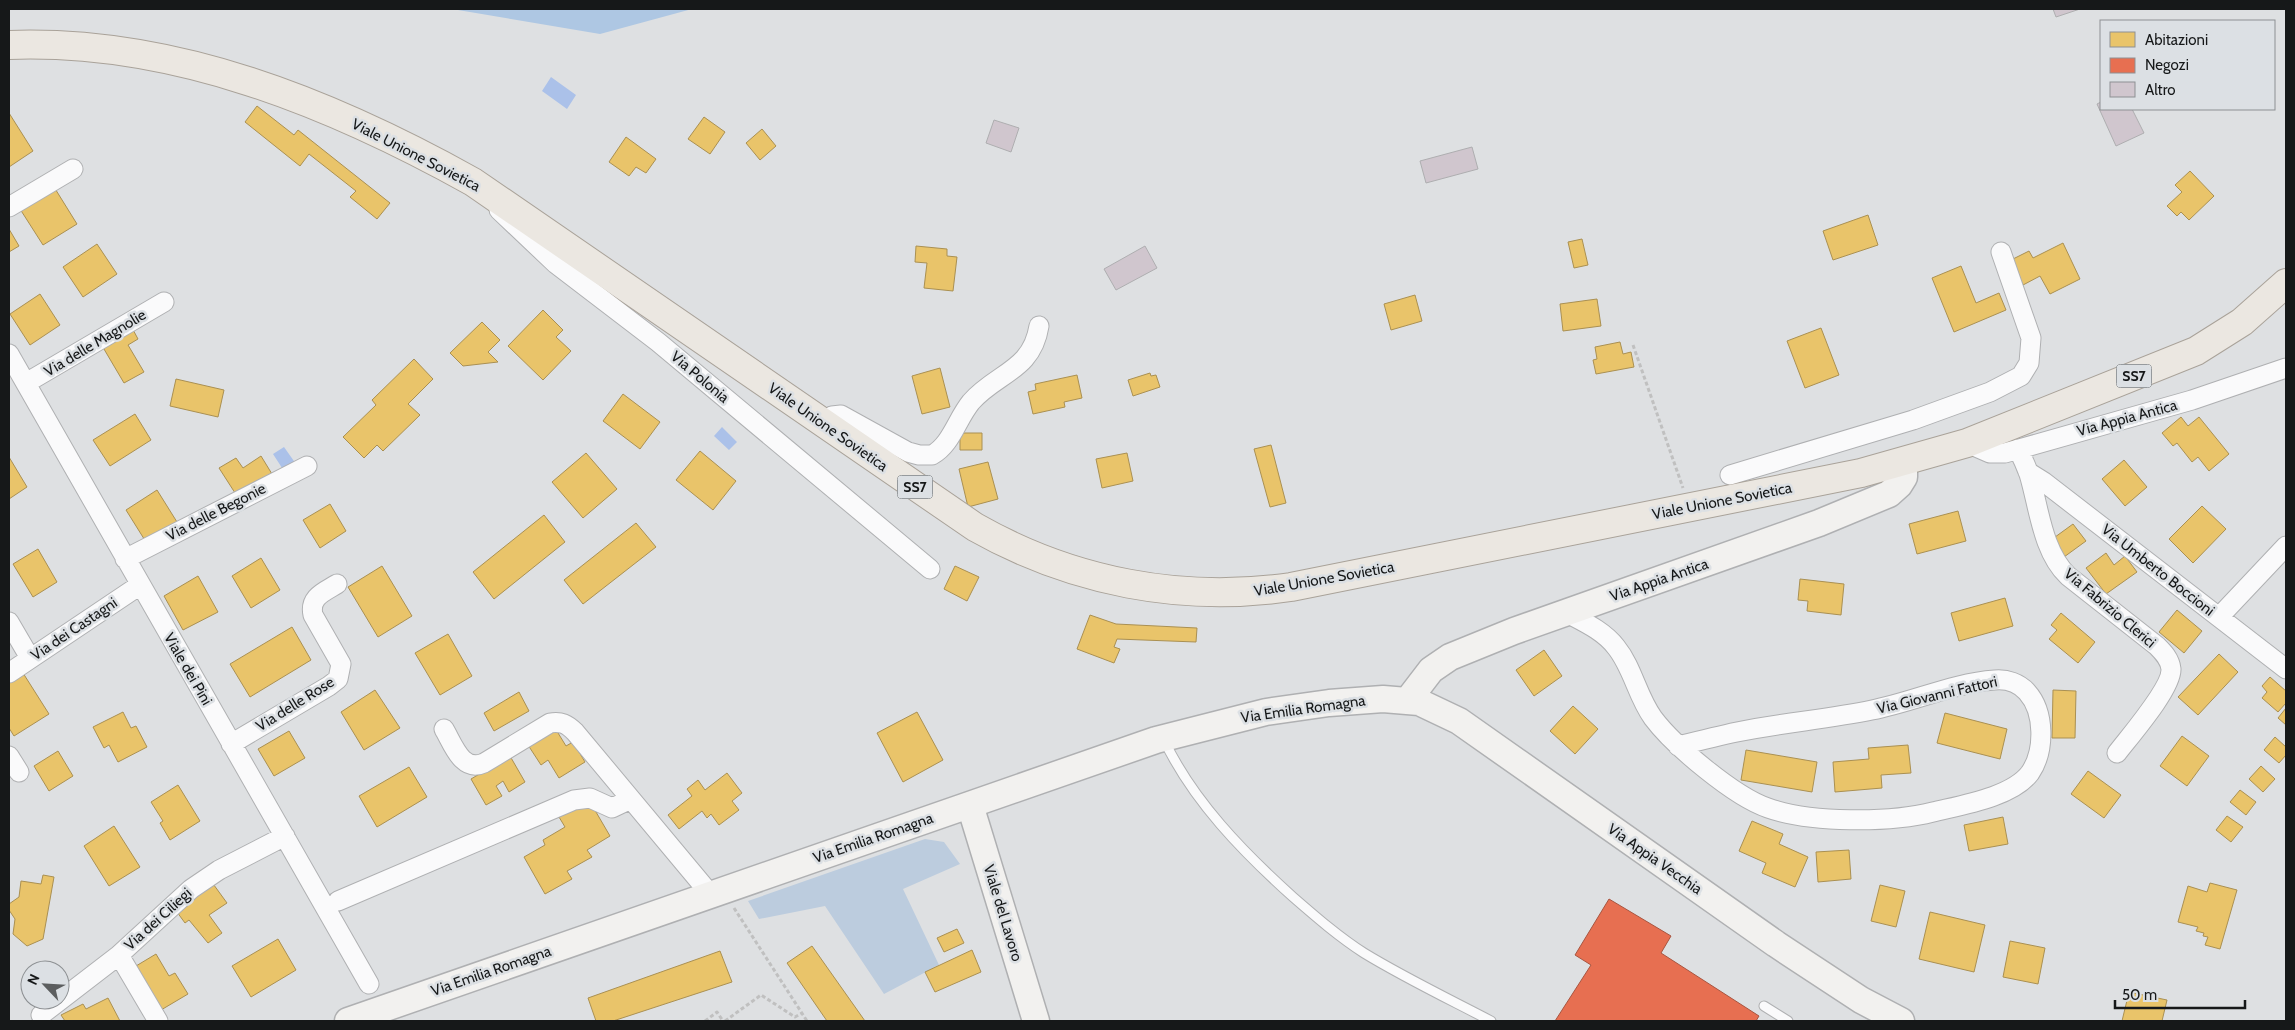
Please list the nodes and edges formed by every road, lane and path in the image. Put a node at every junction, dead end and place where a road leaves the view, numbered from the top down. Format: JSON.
{"nodes":[{"id":1,"x":9,"y":46,"type":"edge"},
{"id":2,"x":73,"y":169,"type":"dead end"},
{"id":3,"x":473,"y":182,"type":"junction"},
{"id":4,"x":9,"y":207,"type":"edge"},
{"id":5,"x":2001,"y":252,"type":"dead end"},
{"id":6,"x":2286,"y":283,"type":"edge"},
{"id":7,"x":164,"y":302,"type":"dead end"},
{"id":8,"x":1039,"y":326,"type":"dead end"},
{"id":9,"x":1633,"y":345,"type":"dead end"},
{"id":10,"x":9,"y":354,"type":"edge"},
{"id":11,"x":2286,"y":368,"type":"edge"},
{"id":12,"x":26,"y":384,"type":"junction"},
{"id":13,"x":823,"y":424,"type":"junction"},
{"id":14,"x":1967,"y":443,"type":"junction"},
{"id":15,"x":2018,"y":449,"type":"junction"},
{"id":16,"x":1904,"y":462,"type":"junction"},
{"id":17,"x":307,"y":466,"type":"dead end"},
{"id":18,"x":2028,"y":472,"type":"junction"},
{"id":19,"x":1731,"y":481,"type":"junction"},
{"id":20,"x":1690,"y":508,"type":"junction"},
{"id":21,"x":2286,"y":546,"type":"edge"},
{"id":22,"x":125,"y":559,"type":"junction"},
{"id":23,"x":930,"y":569,"type":"dead end"},
{"id":24,"x":337,"y":584,"type":"dead end"},
{"id":25,"x":140,"y":585,"type":"junction"},
{"id":26,"x":1567,"y":613,"type":"junction"},
{"id":27,"x":2219,"y":617,"type":"junction"},
{"id":28,"x":9,"y":622,"type":"edge"},
{"id":29,"x":30,"y":658,"type":"junction"},
{"id":30,"x":2286,"y":668,"type":"edge"},
{"id":31,"x":9,"y":673,"type":"edge"},
{"id":32,"x":1408,"y":700,"type":"junction"},
{"id":33,"x":444,"y":729,"type":"dead end"},
{"id":34,"x":1163,"y":738,"type":"junction"},
{"id":35,"x":231,"y":744,"type":"junction"},
{"id":36,"x":1678,"y":746,"type":"junction"},
{"id":37,"x":2117,"y":753,"type":"dead end"},
{"id":38,"x":9,"y":756,"type":"edge"},
{"id":39,"x":19,"y":772,"type":"dead end"},
{"id":40,"x":631,"y":799,"type":"junction"},
{"id":41,"x":970,"y":804,"type":"junction"},
{"id":42,"x":285,"y":836,"type":"junction"},
{"id":43,"x":717,"y":893,"type":"junction"},
{"id":44,"x":338,"y":901,"type":"dead end"},
{"id":45,"x":119,"y":955,"type":"junction"},
{"id":46,"x":369,"y":984,"type":"dead end"},
{"id":47,"x":1764,"y":1006,"type":"dead end"},
{"id":48,"x":802,"y":1013,"type":"junction"},
{"id":49,"x":41,"y":1015,"type":"dead end"},
{"id":50,"x":158,"y":1021,"type":"edge"},
{"id":51,"x":348,"y":1021,"type":"edge"},
{"id":52,"x":705,"y":1021,"type":"edge"},
{"id":53,"x":724,"y":1021,"type":"edge"},
{"id":54,"x":807,"y":1021,"type":"edge"},
{"id":55,"x":1036,"y":1021,"type":"edge"},
{"id":56,"x":1491,"y":1021,"type":"edge"},
{"id":57,"x":1788,"y":1021,"type":"edge"},
{"id":58,"x":1901,"y":1021,"type":"edge"}],
"edges":[{"from":1,"to":3,"type":"main road","name":"Viale Unione Sovietica","number":"SS7"},
{"from":2,"to":4,"type":"street"},
{"from":3,"to":13,"type":"main road","name":"Viale Unione Sovietica","number":"SS7"},
{"from":3,"to":23,"type":"street","name":"Via Polonia"},
{"from":5,"to":19,"type":"street"},
{"from":6,"to":14,"type":"main road","number":"SS7"},
{"from":7,"to":12,"type":"street","name":"Via delle Magnolie"},
{"from":8,"to":13,"type":"street"},
{"from":9,"to":20,"type":"path"},
{"from":10,"to":12,"type":"street","name":"Viale dei Pini"},
{"from":11,"to":15,"type":"street","name":"Via Appia Antica"},
{"from":12,"to":22,"type":"street","name":"Viale dei Pini"},
{"from":13,"to":20,"type":"main road","name":"Viale Unione Sovietica","number":"SS7"},
{"from":14,"to":15,"type":"street","name":"Via Appia Antica"},
{"from":14,"to":16,"type":"main road","number":"SS7"},
{"from":15,"to":18,"type":"street","name":"Via Fabrizio Clerici"},
{"from":16,"to":19,"type":"main road","name":"Viale Unione Sovietica","number":"SS7"},
{"from":16,"to":26,"type":"main road","name":"Via Appia Antica"},
{"from":17,"to":22,"type":"street","name":"Via delle Begonie"},
{"from":18,"to":27,"type":"street","name":"Via Umberto Boccioni"},
{"from":18,"to":37,"type":"street","name":"Via Fabrizio Clerici"},
{"from":19,"to":20,"type":"main road","name":"Viale Unione Sovietica","number":"SS7"},
{"from":21,"to":27,"type":"street"},
{"from":22,"to":25,"type":"street","name":"Viale dei Pini"},
{"from":24,"to":35,"type":"street","name":"Via delle Rose"},
{"from":25,"to":29,"type":"street","name":"Via dei Castagni"},
{"from":25,"to":35,"type":"street","name":"Viale dei Pini"},
{"from":26,"to":32,"type":"main road","name":"Via Appia Antica"},
{"from":26,"to":36,"type":"street","name":"Via Giovanni Fattori"},
{"from":27,"to":30,"type":"street","name":"Via Umberto Boccioni"},
{"from":28,"to":29,"type":"street"},
{"from":29,"to":31,"type":"street","name":"Via dei Castagni"},
{"from":32,"to":34,"type":"main road","name":"Via Emilia Romagna"},
{"from":32,"to":58,"type":"main road","name":"Via Appia Vecchia"},
{"from":33,"to":40,"type":"street"},
{"from":34,"to":41,"type":"main road","name":"Via Emilia Romagna"},
{"from":34,"to":56,"type":"lane"},
{"from":35,"to":42,"type":"street","name":"Viale dei Pini"},
{"from":36,"to":36,"type":"street","name":"Via Giovanni Fattori"},
{"from":38,"to":39,"type":"street"},
{"from":40,"to":43,"type":"street"},
{"from":40,"to":44,"type":"street"},
{"from":41,"to":43,"type":"main road","name":"Via Emilia Romagna"},
{"from":41,"to":55,"type":"main road","name":"Viale del Lavoro"},
{"from":42,"to":45,"type":"street","name":"Via dei Ciliegi"},
{"from":42,"to":46,"type":"street","name":"Viale dei Pini"},
{"from":43,"to":48,"type":"path"},
{"from":43,"to":51,"type":"main road","name":"Via Emilia Romagna"},
{"from":45,"to":49,"type":"street","name":"Via dei Ciliegi"},
{"from":45,"to":50,"type":"street"},
{"from":47,"to":57,"type":"lane"},
{"from":48,"to":53,"type":"path"},
{"from":48,"to":54,"type":"path"},
{"from":52,"to":53,"type":"path"}]}
